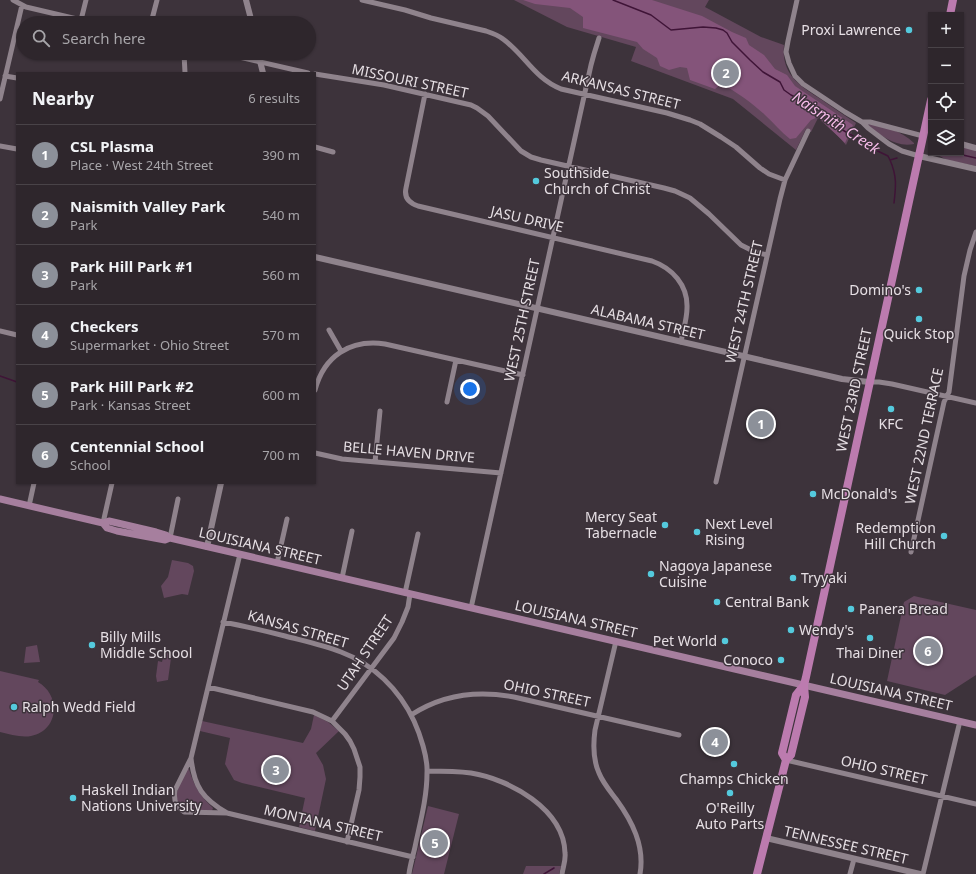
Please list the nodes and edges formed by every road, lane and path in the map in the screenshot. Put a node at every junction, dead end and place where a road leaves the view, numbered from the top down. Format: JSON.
{"nodes":[{"id":1,"x":13,"y":0,"type":"edge"},
{"id":2,"x":86,"y":0,"type":"edge"},
{"id":3,"x":156,"y":0,"type":"edge"},
{"id":4,"x":246,"y":0,"type":"edge"},
{"id":5,"x":362,"y":0,"type":"edge"},
{"id":6,"x":797,"y":0,"type":"edge"},
{"id":7,"x":953,"y":0,"type":"edge"},
{"id":8,"x":22,"y":5,"type":"junction"},
{"id":9,"x":951,"y":12,"type":"edge"},
{"id":10,"x":19,"y":16,"type":"edge"},
{"id":11,"x":65,"y":16,"type":"edge"},
{"id":12,"x":82,"y":16,"type":"edge"},
{"id":13,"x":153,"y":16,"type":"edge"},
{"id":14,"x":250,"y":16,"type":"edge"},
{"id":15,"x":16,"y":30,"type":"edge"},
{"id":16,"x":599,"y":38,"type":"dead end"},
{"id":17,"x":184,"y":60,"type":"edge"},
{"id":18,"x":252,"y":60,"type":"edge"},
{"id":19,"x":261,"y":62,"type":"junction"},
{"id":20,"x":185,"y":72,"type":"edge"},
{"id":21,"x":263,"y":72,"type":"edge"},
{"id":22,"x":304,"y":72,"type":"edge"},
{"id":23,"x":316,"y":74,"type":"edge"},
{"id":24,"x":5,"y":76,"type":"junction"},
{"id":25,"x":16,"y":78,"type":"edge"},
{"id":26,"x":426,"y":94,"type":"junction"},
{"id":27,"x":584,"y":94,"type":"junction"},
{"id":28,"x":0,"y":99,"type":"edge"},
{"id":29,"x":929,"y":120,"type":"edge"},
{"id":30,"x":862,"y":122,"type":"junction"},
{"id":31,"x":808,"y":131,"type":"dead end"},
{"id":32,"x":927,"y":137,"type":"edge"},
{"id":33,"x":964,"y":145,"type":"edge"},
{"id":34,"x":0,"y":146,"type":"edge"},
{"id":35,"x":316,"y":147,"type":"edge"},
{"id":36,"x":976,"y":148,"type":"edge"},
{"id":37,"x":16,"y":150,"type":"edge"},
{"id":38,"x":333,"y":152,"type":"dead end"},
{"id":39,"x":919,"y":156,"type":"junction"},
{"id":40,"x":569,"y":166,"type":"junction"},
{"id":41,"x":976,"y":169,"type":"edge"},
{"id":42,"x":785,"y":180,"type":"junction"},
{"id":43,"x":976,"y":232,"type":"edge"},
{"id":44,"x":553,"y":238,"type":"junction"},
{"id":45,"x":767,"y":255,"type":"junction"},
{"id":46,"x":316,"y":257,"type":"edge"},
{"id":47,"x":537,"y":308,"type":"junction"},
{"id":48,"x":329,"y":330,"type":"dead end"},
{"id":49,"x":0,"y":331,"type":"edge"},
{"id":50,"x":16,"y":335,"type":"edge"},
{"id":51,"x":681,"y":342,"type":"junction"},
{"id":52,"x":341,"y":351,"type":"junction"},
{"id":53,"x":744,"y":356,"type":"junction"},
{"id":54,"x":456,"y":360,"type":"junction"},
{"id":55,"x":523,"y":376,"type":"junction"},
{"id":56,"x":869,"y":382,"type":"junction"},
{"id":57,"x":316,"y":387,"type":"edge"},
{"id":58,"x":947,"y":396,"type":"junction"},
{"id":59,"x":447,"y":402,"type":"dead end"},
{"id":60,"x":976,"y":403,"type":"edge"},
{"id":61,"x":380,"y":411,"type":"dead end"},
{"id":62,"x":316,"y":453,"type":"edge"},
{"id":63,"x":376,"y":462,"type":"junction"},
{"id":64,"x":501,"y":473,"type":"junction"},
{"id":65,"x":716,"y":482,"type":"dead end"},
{"id":66,"x":34,"y":484,"type":"edge"},
{"id":67,"x":112,"y":484,"type":"edge"},
{"id":68,"x":221,"y":484,"type":"edge"},
{"id":69,"x":0,"y":499,"type":"edge"},
{"id":70,"x":178,"y":499,"type":"dead end"},
{"id":71,"x":29,"y":506,"type":"junction"},
{"id":72,"x":287,"y":519,"type":"dead end"},
{"id":73,"x":103,"y":523,"type":"junction"},
{"id":74,"x":352,"y":531,"type":"dead end"},
{"id":75,"x":418,"y":534,"type":"dead end"},
{"id":76,"x":170,"y":538,"type":"junction"},
{"id":77,"x":207,"y":547,"type":"junction"},
{"id":78,"x":911,"y":552,"type":"dead end"},
{"id":79,"x":240,"y":554,"type":"junction"},
{"id":80,"x":277,"y":563,"type":"junction"},
{"id":81,"x":342,"y":578,"type":"junction"},
{"id":82,"x":408,"y":593,"type":"junction"},
{"id":83,"x":471,"y":608,"type":"junction"},
{"id":84,"x":224,"y":622,"type":"junction"},
{"id":85,"x":616,"y":642,"type":"junction"},
{"id":86,"x":371,"y":668,"type":"junction"},
{"id":87,"x":804,"y":685,"type":"junction"},
{"id":88,"x":208,"y":687,"type":"junction"},
{"id":89,"x":411,"y":715,"type":"junction"},
{"id":90,"x":598,"y":716,"type":"junction"},
{"id":91,"x":332,"y":721,"type":"junction"},
{"id":92,"x":960,"y":721,"type":"junction"},
{"id":93,"x":976,"y":725,"type":"edge"},
{"id":94,"x":679,"y":735,"type":"dead end"},
{"id":95,"x":191,"y":758,"type":"junction"},
{"id":96,"x":786,"y":760,"type":"junction"},
{"id":97,"x":427,"y":771,"type":"junction"},
{"id":98,"x":942,"y":796,"type":"junction"},
{"id":99,"x":976,"y":804,"type":"edge"},
{"id":100,"x":227,"y":813,"type":"junction"},
{"id":101,"x":766,"y":838,"type":"junction"},
{"id":102,"x":347,"y":842,"type":"junction"},
{"id":103,"x":412,"y":857,"type":"junction"},
{"id":104,"x":854,"y":859,"type":"junction"},
{"id":105,"x":409,"y":874,"type":"edge"},
{"id":106,"x":562,"y":874,"type":"edge"},
{"id":107,"x":640,"y":874,"type":"edge"},
{"id":108,"x":757,"y":874,"type":"edge"},
{"id":109,"x":850,"y":874,"type":"edge"},
{"id":110,"x":921,"y":874,"type":"edge"}],
"edges":[{"from":1,"to":8,"type":"street"},
{"from":2,"to":12,"type":"street"},
{"from":3,"to":13,"type":"street"},
{"from":4,"to":14,"type":"street"},
{"from":5,"to":27,"type":"street","name":"ARKANSAS STREET"},
{"from":6,"to":30,"type":"street"},
{"from":7,"to":9,"type":"main road"},
{"from":8,"to":10,"type":"street"},
{"from":8,"to":11,"type":"street"},
{"from":15,"to":24,"type":"street"},
{"from":16,"to":27,"type":"street","name":"WEST 25TH STREET"},
{"from":17,"to":20,"type":"street"},
{"from":18,"to":19,"type":"street"},
{"from":19,"to":21,"type":"street"},
{"from":19,"to":22,"type":"street"},
{"from":23,"to":26,"type":"street","name":"MISSOURI STREET"},
{"from":24,"to":25,"type":"street"},
{"from":24,"to":28,"type":"street"},
{"from":26,"to":40,"type":"street","name":"MISSOURI STREET"},
{"from":26,"to":44,"type":"street","name":"JASU DRIVE"},
{"from":27,"to":40,"type":"street","name":"WEST 25TH STREET"},
{"from":27,"to":42,"type":"street","name":"ARKANSAS STREET"},
{"from":29,"to":32,"type":"main road","name":"WEST 23RD STREET"},
{"from":30,"to":32,"type":"street"},
{"from":30,"to":39,"type":"street"},
{"from":31,"to":42,"type":"street","name":"WEST 24TH STREET"},
{"from":32,"to":39,"type":"main road","name":"WEST 23RD STREET"},
{"from":33,"to":36,"type":"street"},
{"from":34,"to":37,"type":"street"},
{"from":35,"to":38,"type":"street"},
{"from":39,"to":41,"type":"street"},
{"from":39,"to":56,"type":"main road","name":"WEST 23RD STREET"},
{"from":40,"to":44,"type":"street","name":"WEST 25TH STREET"},
{"from":40,"to":45,"type":"street","name":"MISSOURI STREET"},
{"from":42,"to":45,"type":"street","name":"WEST 24TH STREET"},
{"from":43,"to":58,"type":"street","name":"WEST 22ND TERRACE"},
{"from":44,"to":47,"type":"street","name":"WEST 25TH STREET"},
{"from":44,"to":51,"type":"street","name":"JASU DRIVE"},
{"from":45,"to":53,"type":"street","name":"WEST 24TH STREET"},
{"from":46,"to":47,"type":"street","name":"ALABAMA STREET"},
{"from":47,"to":51,"type":"street","name":"ALABAMA STREET"},
{"from":47,"to":55,"type":"street","name":"WEST 25TH STREET"},
{"from":48,"to":52,"type":"street"},
{"from":49,"to":50,"type":"street"},
{"from":51,"to":53,"type":"street","name":"ALABAMA STREET"},
{"from":52,"to":54,"type":"street"},
{"from":52,"to":57,"type":"street"},
{"from":53,"to":56,"type":"street","name":"ALABAMA STREET"},
{"from":53,"to":65,"type":"street","name":"WEST 24TH STREET"},
{"from":54,"to":55,"type":"street"},
{"from":54,"to":59,"type":"street"},
{"from":55,"to":64,"type":"street","name":"WEST 25TH STREET"},
{"from":56,"to":58,"type":"street","name":"ALABAMA STREET"},
{"from":56,"to":87,"type":"main road","name":"WEST 23RD STREET"},
{"from":58,"to":60,"type":"street","name":"ALABAMA STREET"},
{"from":58,"to":78,"type":"street","name":"WEST 22ND TERRACE"},
{"from":61,"to":63,"type":"street"},
{"from":62,"to":63,"type":"street","name":"BELLE HAVEN DRIVE"},
{"from":63,"to":64,"type":"street","name":"BELLE HAVEN DRIVE"},
{"from":64,"to":83,"type":"street","name":"WEST 25TH STREET"},
{"from":66,"to":71,"type":"street"},
{"from":67,"to":73,"type":"street"},
{"from":68,"to":77,"type":"street"},
{"from":69,"to":71,"type":"main road","name":"LOUISIANA STREET"},
{"from":70,"to":76,"type":"street"},
{"from":71,"to":73,"type":"main road","name":"LOUISIANA STREET"},
{"from":72,"to":80,"type":"street"},
{"from":73,"to":76,"type":"main road","name":"LOUISIANA STREET"},
{"from":74,"to":81,"type":"street"},
{"from":75,"to":82,"type":"street","name":"UTAH STREET"},
{"from":76,"to":77,"type":"main road","name":"LOUISIANA STREET"},
{"from":77,"to":79,"type":"main road","name":"LOUISIANA STREET"},
{"from":79,"to":80,"type":"main road","name":"LOUISIANA STREET"},
{"from":79,"to":84,"type":"street"},
{"from":80,"to":81,"type":"main road","name":"LOUISIANA STREET"},
{"from":81,"to":82,"type":"main road","name":"LOUISIANA STREET"},
{"from":82,"to":83,"type":"main road","name":"LOUISIANA STREET"},
{"from":82,"to":86,"type":"street","name":"UTAH STREET"},
{"from":83,"to":85,"type":"main road","name":"LOUISIANA STREET"},
{"from":84,"to":86,"type":"street","name":"KANSAS STREET"},
{"from":84,"to":88,"type":"street"},
{"from":85,"to":87,"type":"main road","name":"LOUISIANA STREET"},
{"from":85,"to":90,"type":"street"},
{"from":86,"to":89,"type":"street","name":"KANSAS STREET"},
{"from":86,"to":91,"type":"street","name":"UTAH STREET"},
{"from":87,"to":92,"type":"main road","name":"LOUISIANA STREET"},
{"from":87,"to":96,"type":"main road","name":"WEST 23RD STREET"},
{"from":88,"to":91,"type":"street"},
{"from":88,"to":95,"type":"street"},
{"from":89,"to":90,"type":"street","name":"OHIO STREET"},
{"from":89,"to":97,"type":"street","name":"KANSAS STREET"},
{"from":90,"to":94,"type":"street","name":"OHIO STREET"},
{"from":90,"to":107,"type":"street"},
{"from":91,"to":102,"type":"street"},
{"from":92,"to":93,"type":"main road","name":"LOUISIANA STREET"},
{"from":92,"to":98,"type":"street"},
{"from":95,"to":100,"type":"street","name":"MONTANA STREET"},
{"from":95,"to":100,"type":"street","name":"MONTANA STREET"},
{"from":96,"to":98,"type":"street","name":"OHIO STREET"},
{"from":96,"to":101,"type":"main road","name":"WEST 23RD STREET"},
{"from":97,"to":103,"type":"street","name":"KANSAS STREET"},
{"from":97,"to":106,"type":"street"},
{"from":98,"to":99,"type":"street","name":"OHIO STREET"},
{"from":98,"to":110,"type":"street"},
{"from":100,"to":102,"type":"street","name":"MONTANA STREET"},
{"from":101,"to":104,"type":"street","name":"TENNESSEE STREET"},
{"from":101,"to":108,"type":"main road","name":"WEST 23RD STREET"},
{"from":102,"to":103,"type":"street","name":"MONTANA STREET"},
{"from":103,"to":105,"type":"street","name":"KANSAS STREET"},
{"from":104,"to":109,"type":"street"},
{"from":104,"to":110,"type":"street","name":"TENNESSEE STREET"}]}
